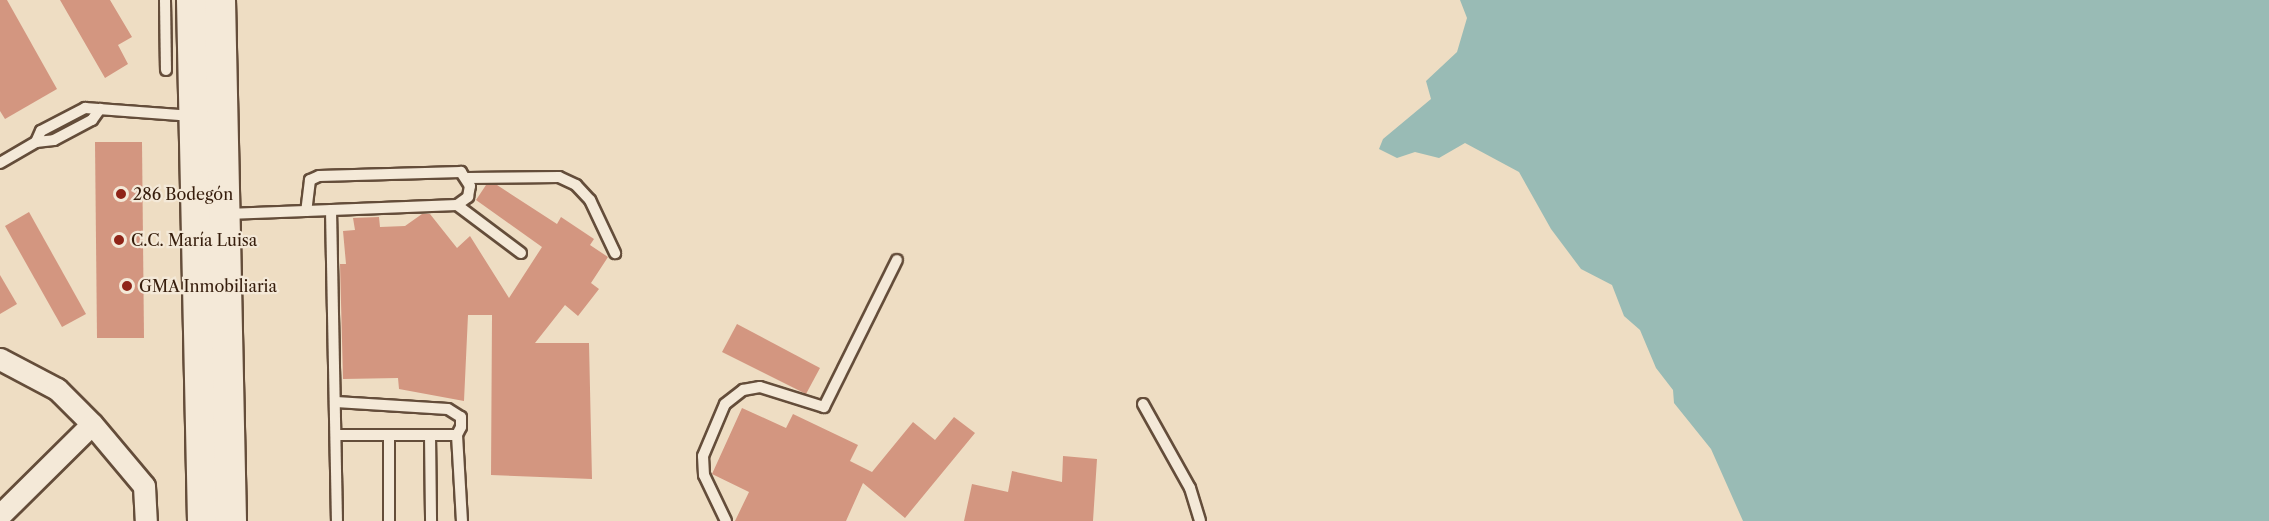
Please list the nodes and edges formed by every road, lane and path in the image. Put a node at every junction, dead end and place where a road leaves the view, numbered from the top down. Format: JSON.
{"nodes":[{"id":1,"x":165,"y":0,"type":"edge"},
{"id":2,"x":192,"y":0,"type":"edge"},
{"id":3,"x":220,"y":0,"type":"edge"},
{"id":4,"x":166,"y":70,"type":"dead end"},
{"id":5,"x":193,"y":116,"type":"junction"},
{"id":6,"x":0,"y":163,"type":"edge"},
{"id":7,"x":468,"y":178,"type":"junction"},
{"id":8,"x":457,"y":205,"type":"junction"},
{"id":9,"x":331,"y":210,"type":"junction"},
{"id":10,"x":306,"y":211,"type":"junction"},
{"id":11,"x":227,"y":214,"type":"junction"},
{"id":12,"x":197,"y":215,"type":"junction"},
{"id":13,"x":615,"y":252,"type":"dead end"},
{"id":14,"x":521,"y":253,"type":"dead end"},
{"id":15,"x":897,"y":261,"type":"dead end"},
{"id":16,"x":0,"y":359,"type":"edge"},
{"id":17,"x":336,"y":402,"type":"junction"},
{"id":18,"x":1143,"y":404,"type":"dead end"},
{"id":19,"x":92,"y":424,"type":"junction"},
{"id":20,"x":337,"y":435,"type":"junction"},
{"id":21,"x":389,"y":435,"type":"junction"},
{"id":22,"x":430,"y":435,"type":"junction"},
{"id":23,"x":457,"y":435,"type":"junction"},
{"id":24,"x":147,"y":514,"type":"edge"},
{"id":25,"x":0,"y":515,"type":"edge"},
{"id":26,"x":203,"y":521,"type":"edge"},
{"id":27,"x":231,"y":521,"type":"edge"},
{"id":28,"x":337,"y":521,"type":"edge"},
{"id":29,"x":389,"y":521,"type":"edge"},
{"id":30,"x":431,"y":521,"type":"edge"},
{"id":31,"x":462,"y":521,"type":"edge"},
{"id":32,"x":726,"y":521,"type":"edge"},
{"id":33,"x":1200,"y":521,"type":"edge"}],
"edges":[{"from":1,"to":4,"type":"lane"},
{"from":2,"to":5,"type":"main road"},
{"from":3,"to":11,"type":"main road"},
{"from":5,"to":6,"type":"lane"},
{"from":5,"to":12,"type":"main road"},
{"from":7,"to":8,"type":"lane"},
{"from":7,"to":10,"type":"lane"},
{"from":7,"to":13,"type":"lane"},
{"from":8,"to":9,"type":"lane"},
{"from":8,"to":14,"type":"lane"},
{"from":9,"to":10,"type":"lane"},
{"from":9,"to":17,"type":"lane"},
{"from":10,"to":11,"type":"lane"},
{"from":11,"to":12,"type":"lane"},
{"from":11,"to":27,"type":"main road"},
{"from":12,"to":26,"type":"main road"},
{"from":15,"to":32,"type":"lane"},
{"from":16,"to":19,"type":"street"},
{"from":17,"to":20,"type":"lane"},
{"from":17,"to":23,"type":"lane"},
{"from":18,"to":33,"type":"lane"},
{"from":19,"to":24,"type":"street"},
{"from":19,"to":25,"type":"street"},
{"from":20,"to":21,"type":"lane"},
{"from":20,"to":28,"type":"lane"},
{"from":21,"to":22,"type":"lane"},
{"from":21,"to":29,"type":"lane"},
{"from":22,"to":23,"type":"lane"},
{"from":22,"to":30,"type":"lane"},
{"from":23,"to":31,"type":"lane"}]}
